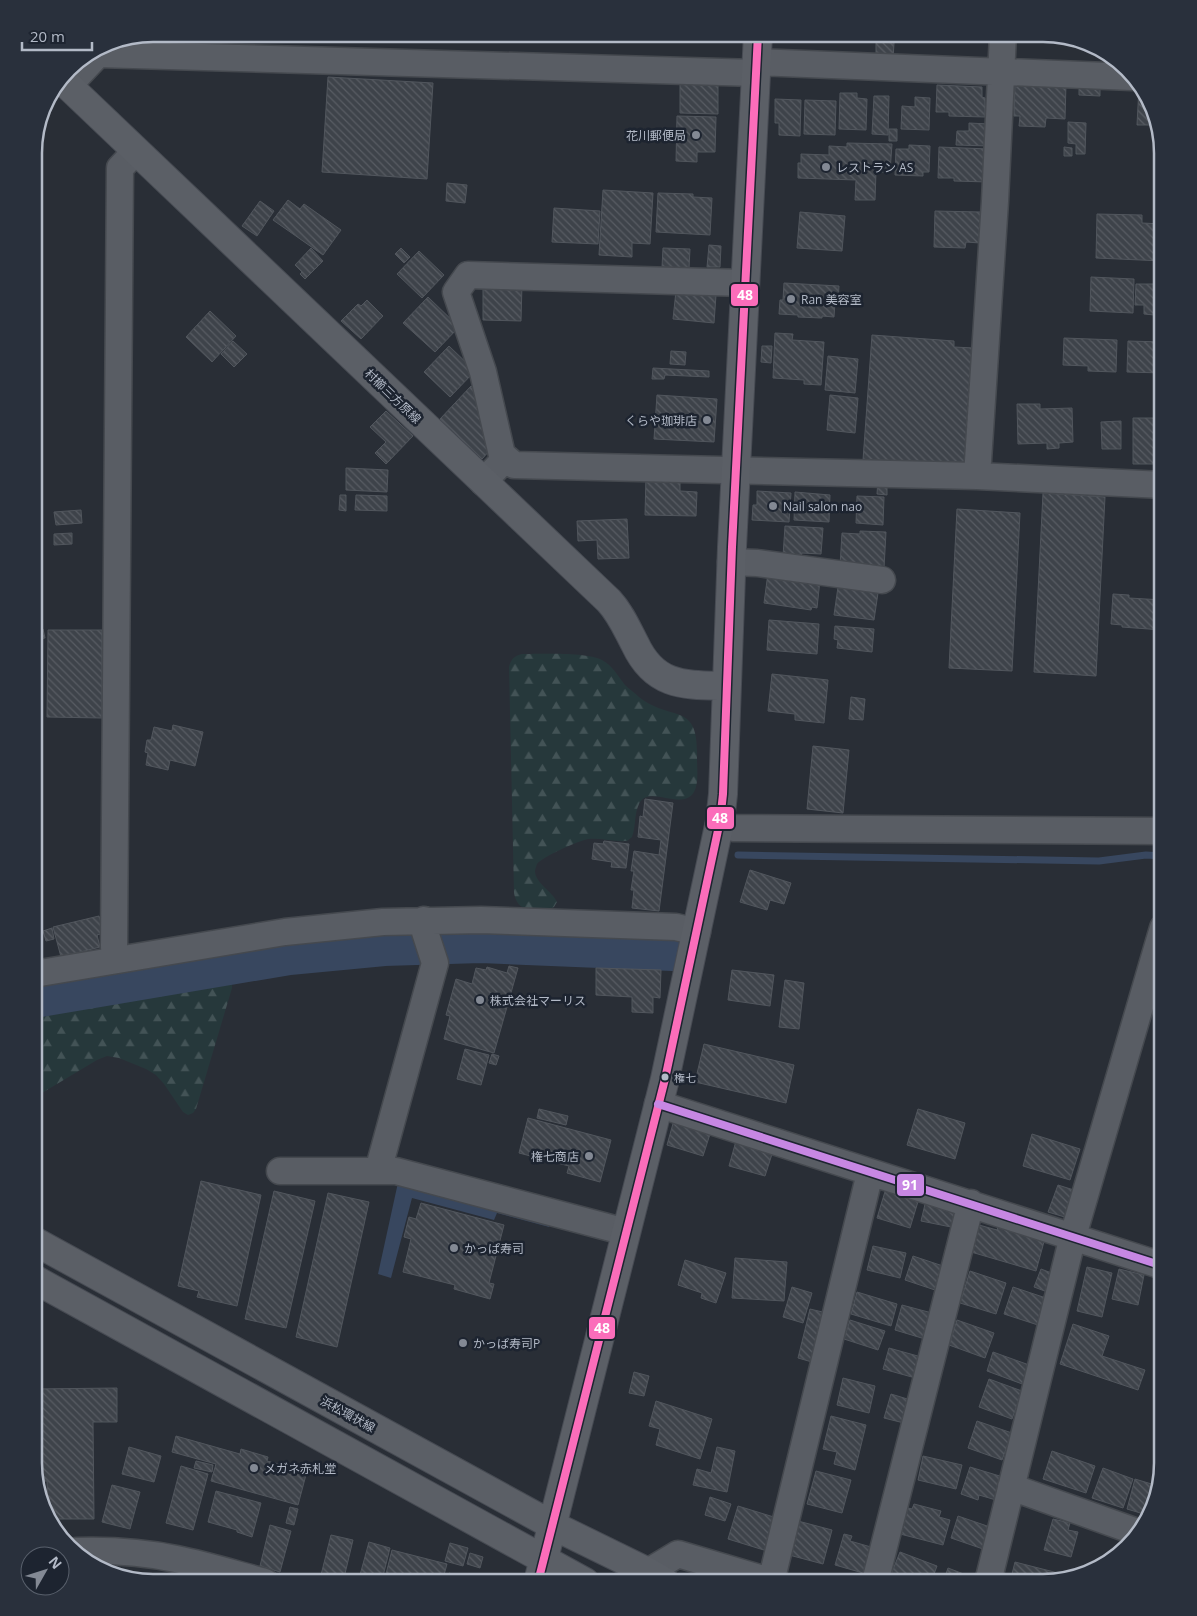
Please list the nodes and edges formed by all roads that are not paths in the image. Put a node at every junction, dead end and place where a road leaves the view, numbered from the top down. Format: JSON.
{"nodes":[{"id":1,"x":758,"y":43,"type":"edge"},
{"id":2,"x":1002,"y":43,"type":"edge"},
{"id":3,"x":113,"y":50,"type":"edge"},
{"id":4,"x":757,"y":67,"type":"junction"},
{"id":5,"x":1001,"y":70,"type":"junction"},
{"id":6,"x":1123,"y":77,"type":"edge"},
{"id":7,"x":66,"y":84,"type":"edge"},
{"id":8,"x":136,"y":151,"type":"junction"},
{"id":9,"x":745,"y":283,"type":"junction"},
{"id":10,"x":506,"y":458,"type":"junction"},
{"id":11,"x":736,"y":472,"type":"junction"},
{"id":12,"x":977,"y":476,"type":"junction"},
{"id":13,"x":483,"y":482,"type":"junction"},
{"id":14,"x":1154,"y":485,"type":"edge"},
{"id":15,"x":731,"y":562,"type":"junction"},
{"id":16,"x":882,"y":580,"type":"dead end"},
{"id":17,"x":726,"y":686,"type":"junction"},
{"id":18,"x":719,"y":825,"type":"junction"},
{"id":19,"x":1154,"y":831,"type":"edge"},
{"id":20,"x":697,"y":932,"type":"junction"},
{"id":21,"x":427,"y":935,"type":"junction"},
{"id":22,"x":1154,"y":959,"type":"edge"},
{"id":23,"x":116,"y":960,"type":"junction"},
{"id":24,"x":42,"y":973,"type":"edge"},
{"id":25,"x":658,"y":1104,"type":"junction"},
{"id":26,"x":280,"y":1171,"type":"dead end"},
{"id":27,"x":387,"y":1171,"type":"junction"},
{"id":28,"x":870,"y":1173,"type":"junction"},
{"id":29,"x":971,"y":1203,"type":"junction"},
{"id":30,"x":626,"y":1232,"type":"junction"},
{"id":31,"x":1073,"y":1236,"type":"junction"},
{"id":32,"x":42,"y":1245,"type":"edge"},
{"id":33,"x":1154,"y":1263,"type":"edge"},
{"id":34,"x":42,"y":1284,"type":"edge"},
{"id":35,"x":1011,"y":1488,"type":"junction"},
{"id":36,"x":552,"y":1525,"type":"junction"},
{"id":37,"x":1132,"y":1530,"type":"edge"},
{"id":38,"x":86,"y":1551,"type":"edge"},
{"id":39,"x":541,"y":1570,"type":"edge"},
{"id":40,"x":233,"y":1574,"type":"edge"},
{"id":41,"x":556,"y":1574,"type":"edge"},
{"id":42,"x":650,"y":1574,"type":"edge"},
{"id":43,"x":659,"y":1574,"type":"edge"},
{"id":44,"x":745,"y":1574,"type":"edge"},
{"id":45,"x":774,"y":1574,"type":"edge"},
{"id":46,"x":877,"y":1574,"type":"edge"},
{"id":47,"x":990,"y":1574,"type":"edge"}],
"edges":[{"from":1,"to":4,"type":"main road"},
{"from":2,"to":5,"type":"street"},
{"from":3,"to":4,"type":"street"},
{"from":4,"to":5,"type":"street"},
{"from":4,"to":9,"type":"main road"},
{"from":5,"to":6,"type":"street"},
{"from":5,"to":12,"type":"street"},
{"from":7,"to":8,"type":"main road","name":"村櫛三方原線"},
{"from":8,"to":13,"type":"main road","name":"村櫛三方原線"},
{"from":8,"to":23,"type":"street"},
{"from":9,"to":10,"type":"street"},
{"from":9,"to":11,"type":"main road"},
{"from":10,"to":11,"type":"street"},
{"from":10,"to":13,"type":"street"},
{"from":11,"to":12,"type":"street"},
{"from":11,"to":15,"type":"main road"},
{"from":12,"to":14,"type":"street"},
{"from":13,"to":17,"type":"main road","name":"村櫛三方原線"},
{"from":15,"to":16,"type":"street"},
{"from":15,"to":17,"type":"main road"},
{"from":17,"to":18,"type":"main road"},
{"from":18,"to":19,"type":"street"},
{"from":18,"to":20,"type":"main road"},
{"from":20,"to":21,"type":"street"},
{"from":20,"to":25,"type":"main road"},
{"from":21,"to":23,"type":"street"},
{"from":21,"to":27,"type":"street"},
{"from":22,"to":31,"type":"street"},
{"from":23,"to":24,"type":"street"},
{"from":25,"to":28,"type":"street"},
{"from":25,"to":30,"type":"main road"},
{"from":26,"to":27,"type":"street"},
{"from":27,"to":30,"type":"street"},
{"from":28,"to":29,"type":"street"},
{"from":28,"to":45,"type":"street"},
{"from":29,"to":31,"type":"street"},
{"from":29,"to":46,"type":"street"},
{"from":30,"to":36,"type":"main road"},
{"from":31,"to":33,"type":"street"},
{"from":31,"to":35,"type":"street"},
{"from":32,"to":36,"type":"main road","name":"浜松環状線"},
{"from":34,"to":39,"type":"main road"},
{"from":35,"to":37,"type":"street"},
{"from":35,"to":47,"type":"street"},
{"from":36,"to":39,"type":"main road"},
{"from":36,"to":42,"type":"main road","name":"浜松環状線"},
{"from":38,"to":40,"type":"street"},
{"from":39,"to":41,"type":"main road"},
{"from":43,"to":44,"type":"street"}]}
